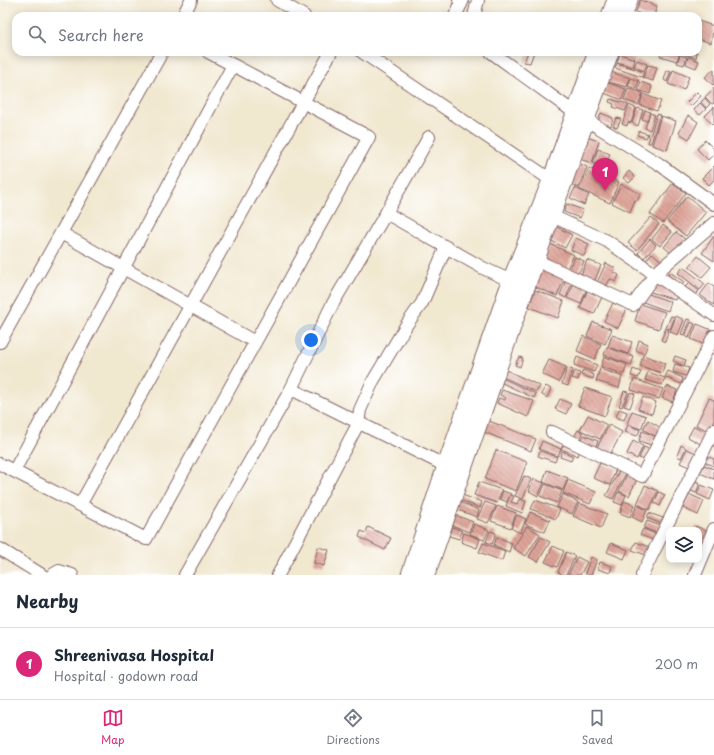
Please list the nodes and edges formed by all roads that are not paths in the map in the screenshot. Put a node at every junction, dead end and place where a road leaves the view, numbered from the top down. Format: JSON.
{"nodes":[{"id":1,"x":192,"y":0,"type":"edge"},
{"id":2,"x":277,"y":0,"type":"edge"},
{"id":3,"x":459,"y":0,"type":"edge"},
{"id":4,"x":478,"y":0,"type":"edge"},
{"id":5,"x":616,"y":0,"type":"edge"},
{"id":6,"x":629,"y":0,"type":"edge"},
{"id":7,"x":184,"y":12,"type":"edge"},
{"id":8,"x":297,"y":12,"type":"edge"},
{"id":9,"x":457,"y":12,"type":"edge"},
{"id":10,"x":475,"y":12,"type":"edge"},
{"id":11,"x":612,"y":12,"type":"edge"},
{"id":12,"x":624,"y":12,"type":"edge"},
{"id":13,"x":160,"y":56,"type":"edge"},
{"id":14,"x":215,"y":56,"type":"edge"},
{"id":15,"x":329,"y":56,"type":"edge"},
{"id":16,"x":368,"y":56,"type":"edge"},
{"id":17,"x":496,"y":56,"type":"edge"},
{"id":18,"x":596,"y":56,"type":"edge"},
{"id":19,"x":608,"y":56,"type":"edge"},
{"id":20,"x":232,"y":65,"type":"junction"},
{"id":21,"x":303,"y":102,"type":"junction"},
{"id":22,"x":581,"y":117,"type":"junction"},
{"id":23,"x":429,"y":137,"type":"dead end"},
{"id":24,"x":557,"y":185,"type":"junction"},
{"id":25,"x":714,"y":204,"type":"edge"},
{"id":26,"x":386,"y":213,"type":"junction"},
{"id":27,"x":552,"y":216,"type":"junction"},
{"id":28,"x":714,"y":223,"type":"edge"},
{"id":29,"x":61,"y":233,"type":"junction"},
{"id":30,"x":446,"y":247,"type":"junction"},
{"id":31,"x":529,"y":257,"type":"junction"},
{"id":32,"x":124,"y":268,"type":"junction"},
{"id":33,"x":656,"y":274,"type":"junction"},
{"id":34,"x":511,"y":281,"type":"junction"},
{"id":35,"x":191,"y":306,"type":"junction"},
{"id":36,"x":714,"y":315,"type":"edge"},
{"id":37,"x":714,"y":336,"type":"edge"},
{"id":38,"x":0,"y":342,"type":"edge"},
{"id":39,"x":255,"y":342,"type":"junction"},
{"id":40,"x":291,"y":389,"type":"junction"},
{"id":41,"x":358,"y":424,"type":"junction"},
{"id":42,"x":714,"y":430,"type":"edge"},
{"id":43,"x":552,"y":432,"type":"dead end"},
{"id":44,"x":0,"y":464,"type":"edge"},
{"id":45,"x":446,"y":466,"type":"junction"},
{"id":46,"x":14,"y":471,"type":"junction"},
{"id":47,"x":80,"y":505,"type":"junction"},
{"id":48,"x":714,"y":529,"type":"edge"},
{"id":49,"x":0,"y":549,"type":"edge"},
{"id":50,"x":42,"y":575,"type":"edge"},
{"id":51,"x":52,"y":575,"type":"edge"},
{"id":52,"x":72,"y":575,"type":"edge"},
{"id":53,"x":184,"y":575,"type":"edge"},
{"id":54,"x":278,"y":575,"type":"edge"},
{"id":55,"x":410,"y":575,"type":"edge"},
{"id":56,"x":426,"y":575,"type":"edge"},
{"id":57,"x":642,"y":575,"type":"edge"},
{"id":58,"x":695,"y":575,"type":"edge"}],
"edges":[{"from":1,"to":7,"type":"street"},
{"from":2,"to":8,"type":"street"},
{"from":3,"to":9,"type":"street"},
{"from":4,"to":10,"type":"street"},
{"from":5,"to":11,"type":"street"},
{"from":6,"to":12,"type":"street"},
{"from":13,"to":29,"type":"street"},
{"from":14,"to":20,"type":"street"},
{"from":15,"to":21,"type":"street"},
{"from":16,"to":24,"type":"street"},
{"from":17,"to":22,"type":"street"},
{"from":18,"to":22,"type":"street"},
{"from":19,"to":22,"type":"street"},
{"from":20,"to":21,"type":"street"},
{"from":20,"to":32,"type":"street"},
{"from":21,"to":35,"type":"street"},
{"from":21,"to":39,"type":"street"},
{"from":22,"to":24,"type":"street"},
{"from":22,"to":25,"type":"street"},
{"from":23,"to":26,"type":"street"},
{"from":24,"to":27,"type":"street"},
{"from":24,"to":31,"type":"street"},
{"from":26,"to":30,"type":"street"},
{"from":26,"to":40,"type":"street"},
{"from":27,"to":31,"type":"street"},
{"from":27,"to":33,"type":"street"},
{"from":28,"to":33,"type":"street"},
{"from":29,"to":32,"type":"street"},
{"from":29,"to":38,"type":"street"},
{"from":30,"to":34,"type":"street"},
{"from":30,"to":41,"type":"street"},
{"from":31,"to":33,"type":"street"},
{"from":31,"to":34,"type":"street"},
{"from":31,"to":56,"type":"street"},
{"from":32,"to":35,"type":"street"},
{"from":32,"to":46,"type":"street"},
{"from":33,"to":36,"type":"street"},
{"from":34,"to":45,"type":"street"},
{"from":35,"to":39,"type":"street"},
{"from":35,"to":47,"type":"street"},
{"from":37,"to":43,"type":"street"},
{"from":39,"to":47,"type":"street"},
{"from":40,"to":41,"type":"street"},
{"from":40,"to":53,"type":"street"},
{"from":41,"to":45,"type":"street"},
{"from":41,"to":54,"type":"street"},
{"from":42,"to":57,"type":"street"},
{"from":44,"to":46,"type":"street"},
{"from":45,"to":55,"type":"street"},
{"from":46,"to":47,"type":"street"},
{"from":48,"to":58,"type":"street"},
{"from":49,"to":50,"type":"street"},
{"from":51,"to":52,"type":"street"}]}
